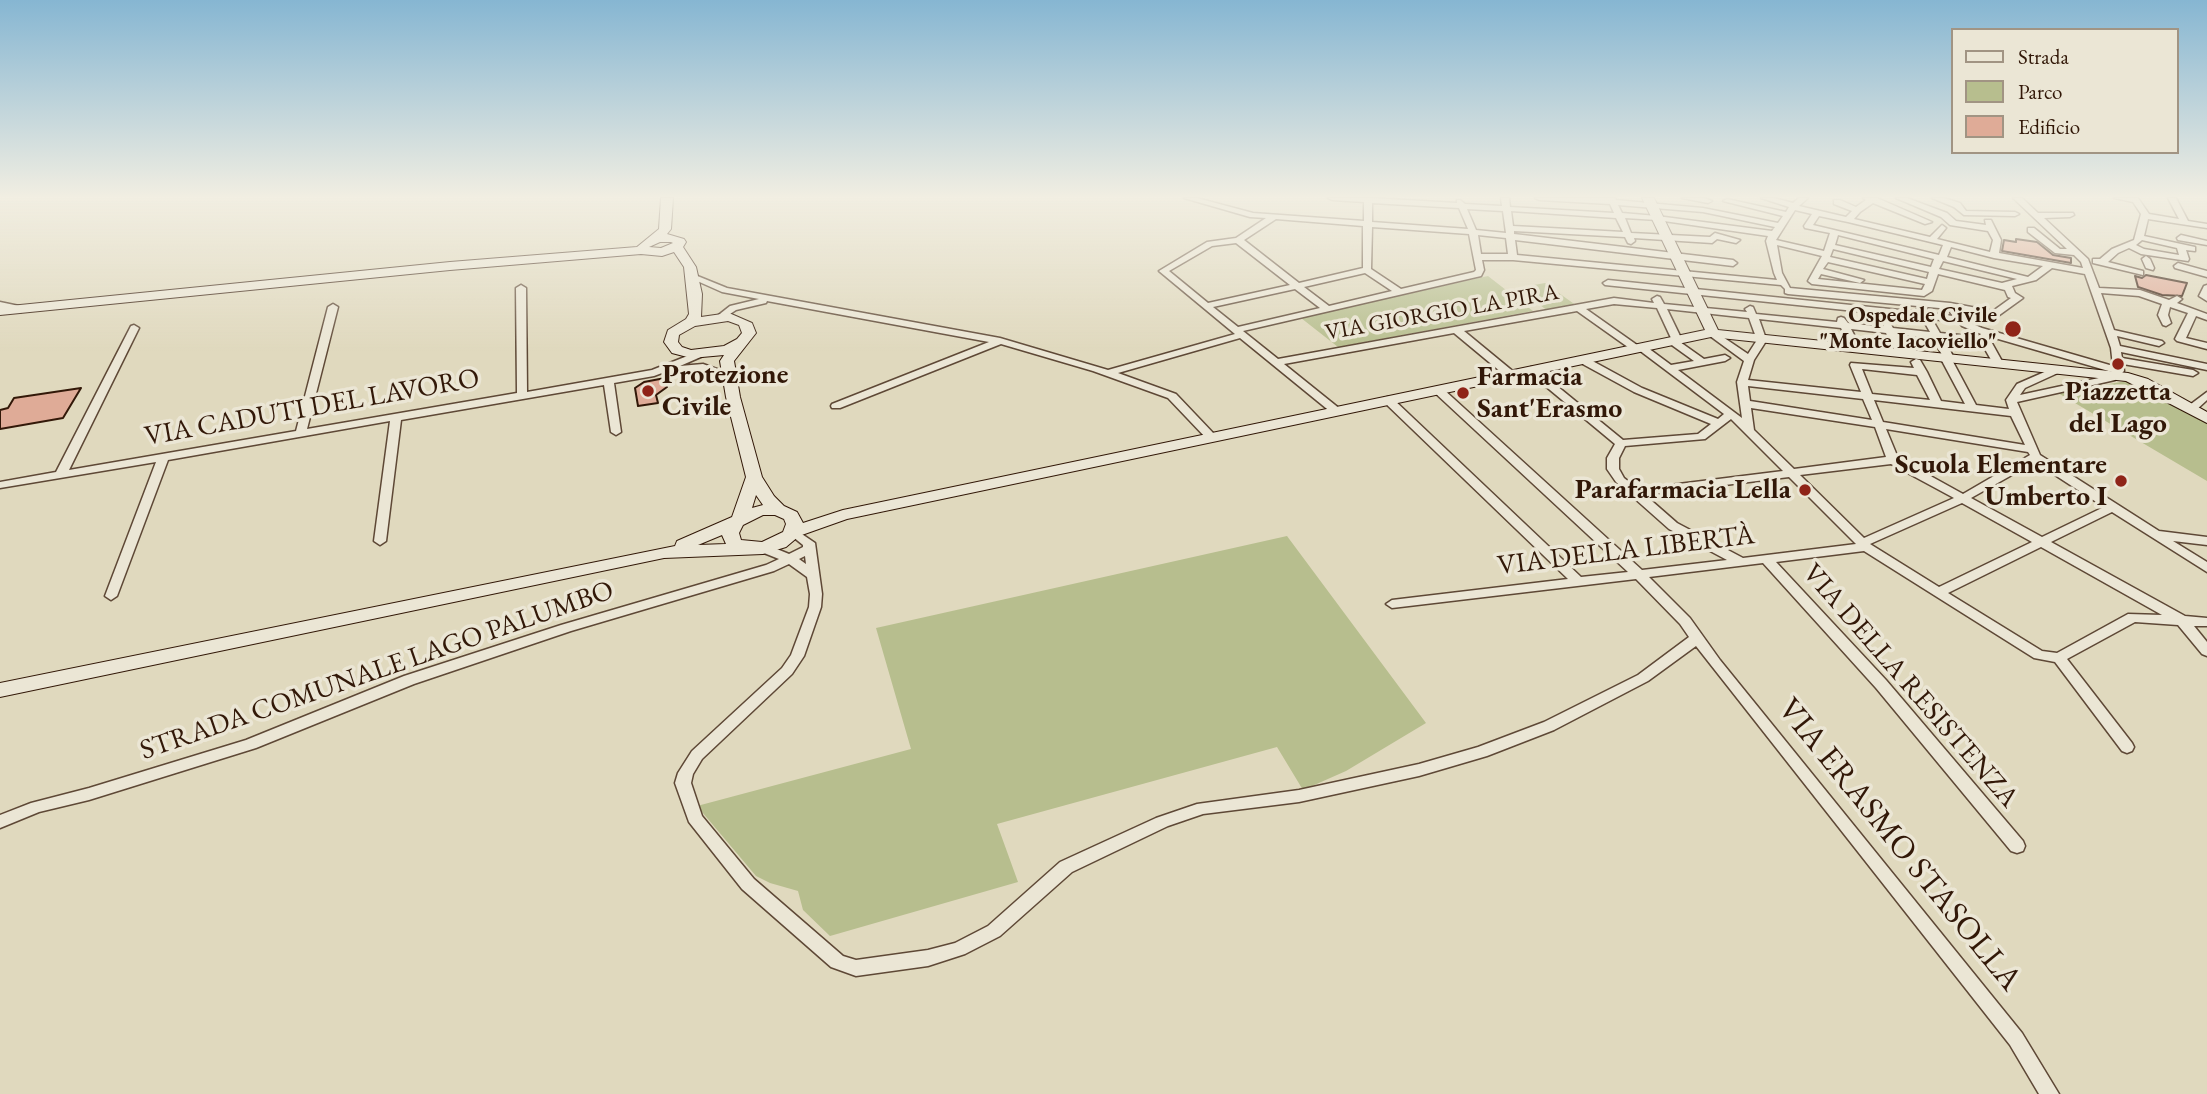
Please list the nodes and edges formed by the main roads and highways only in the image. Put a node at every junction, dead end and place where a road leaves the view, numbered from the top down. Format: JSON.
{"nodes":[{"id":1,"x":621,"y":249,"type":"edge"},
{"id":2,"x":657,"y":249,"type":"edge"},
{"id":3,"x":680,"y":249,"type":"edge"},
{"id":4,"x":1673,"y":249,"type":"edge"},
{"id":5,"x":690,"y":276,"type":"junction"},
{"id":6,"x":695,"y":294,"type":"junction"},
{"id":7,"x":0,"y":311,"type":"edge"},
{"id":8,"x":718,"y":317,"type":"junction"},
{"id":9,"x":691,"y":322,"type":"junction"},
{"id":10,"x":1712,"y":333,"type":"junction"},
{"id":11,"x":736,"y":346,"type":"junction"},
{"id":12,"x":702,"y":354,"type":"junction"},
{"id":13,"x":733,"y":397,"type":"junction"},
{"id":14,"x":2207,"y":418,"type":"edge"},
{"id":15,"x":754,"y":477,"type":"junction"},
{"id":16,"x":782,"y":512,"type":"junction"},
{"id":17,"x":843,"y":514,"type":"junction"},
{"id":18,"x":738,"y":520,"type":"junction"},
{"id":19,"x":793,"y":533,"type":"junction"},
{"id":20,"x":755,"y":548,"type":"junction"},
{"id":21,"x":664,"y":552,"type":"junction"},
{"id":22,"x":0,"y":690,"type":"edge"}],
"edges":[{"from":1,"to":7,"type":"main road"},
{"from":2,"to":5,"type":"main road"},
{"from":3,"to":5,"type":"main road"},
{"from":4,"to":10,"type":"main road"},
{"from":5,"to":6,"type":"main road"},
{"from":6,"to":8,"type":"main road"},
{"from":6,"to":9,"type":"main road"},
{"from":8,"to":9,"type":"main road"},
{"from":8,"to":11,"type":"main road"},
{"from":9,"to":12,"type":"main road"},
{"from":10,"to":14,"type":"main road"},
{"from":10,"to":17,"type":"main road"},
{"from":11,"to":12,"type":"main road"},
{"from":11,"to":13,"type":"main road"},
{"from":12,"to":13,"type":"main road"},
{"from":13,"to":15,"type":"main road"},
{"from":15,"to":16,"type":"main road"},
{"from":15,"to":18,"type":"main road"},
{"from":16,"to":17,"type":"main road"},
{"from":16,"to":18,"type":"main road"},
{"from":16,"to":19,"type":"main road"},
{"from":17,"to":19,"type":"main road"},
{"from":18,"to":20,"type":"main road"},
{"from":18,"to":21,"type":"main road"},
{"from":19,"to":20,"type":"main road"},
{"from":20,"to":21,"type":"main road"},
{"from":21,"to":22,"type":"main road"}]}
